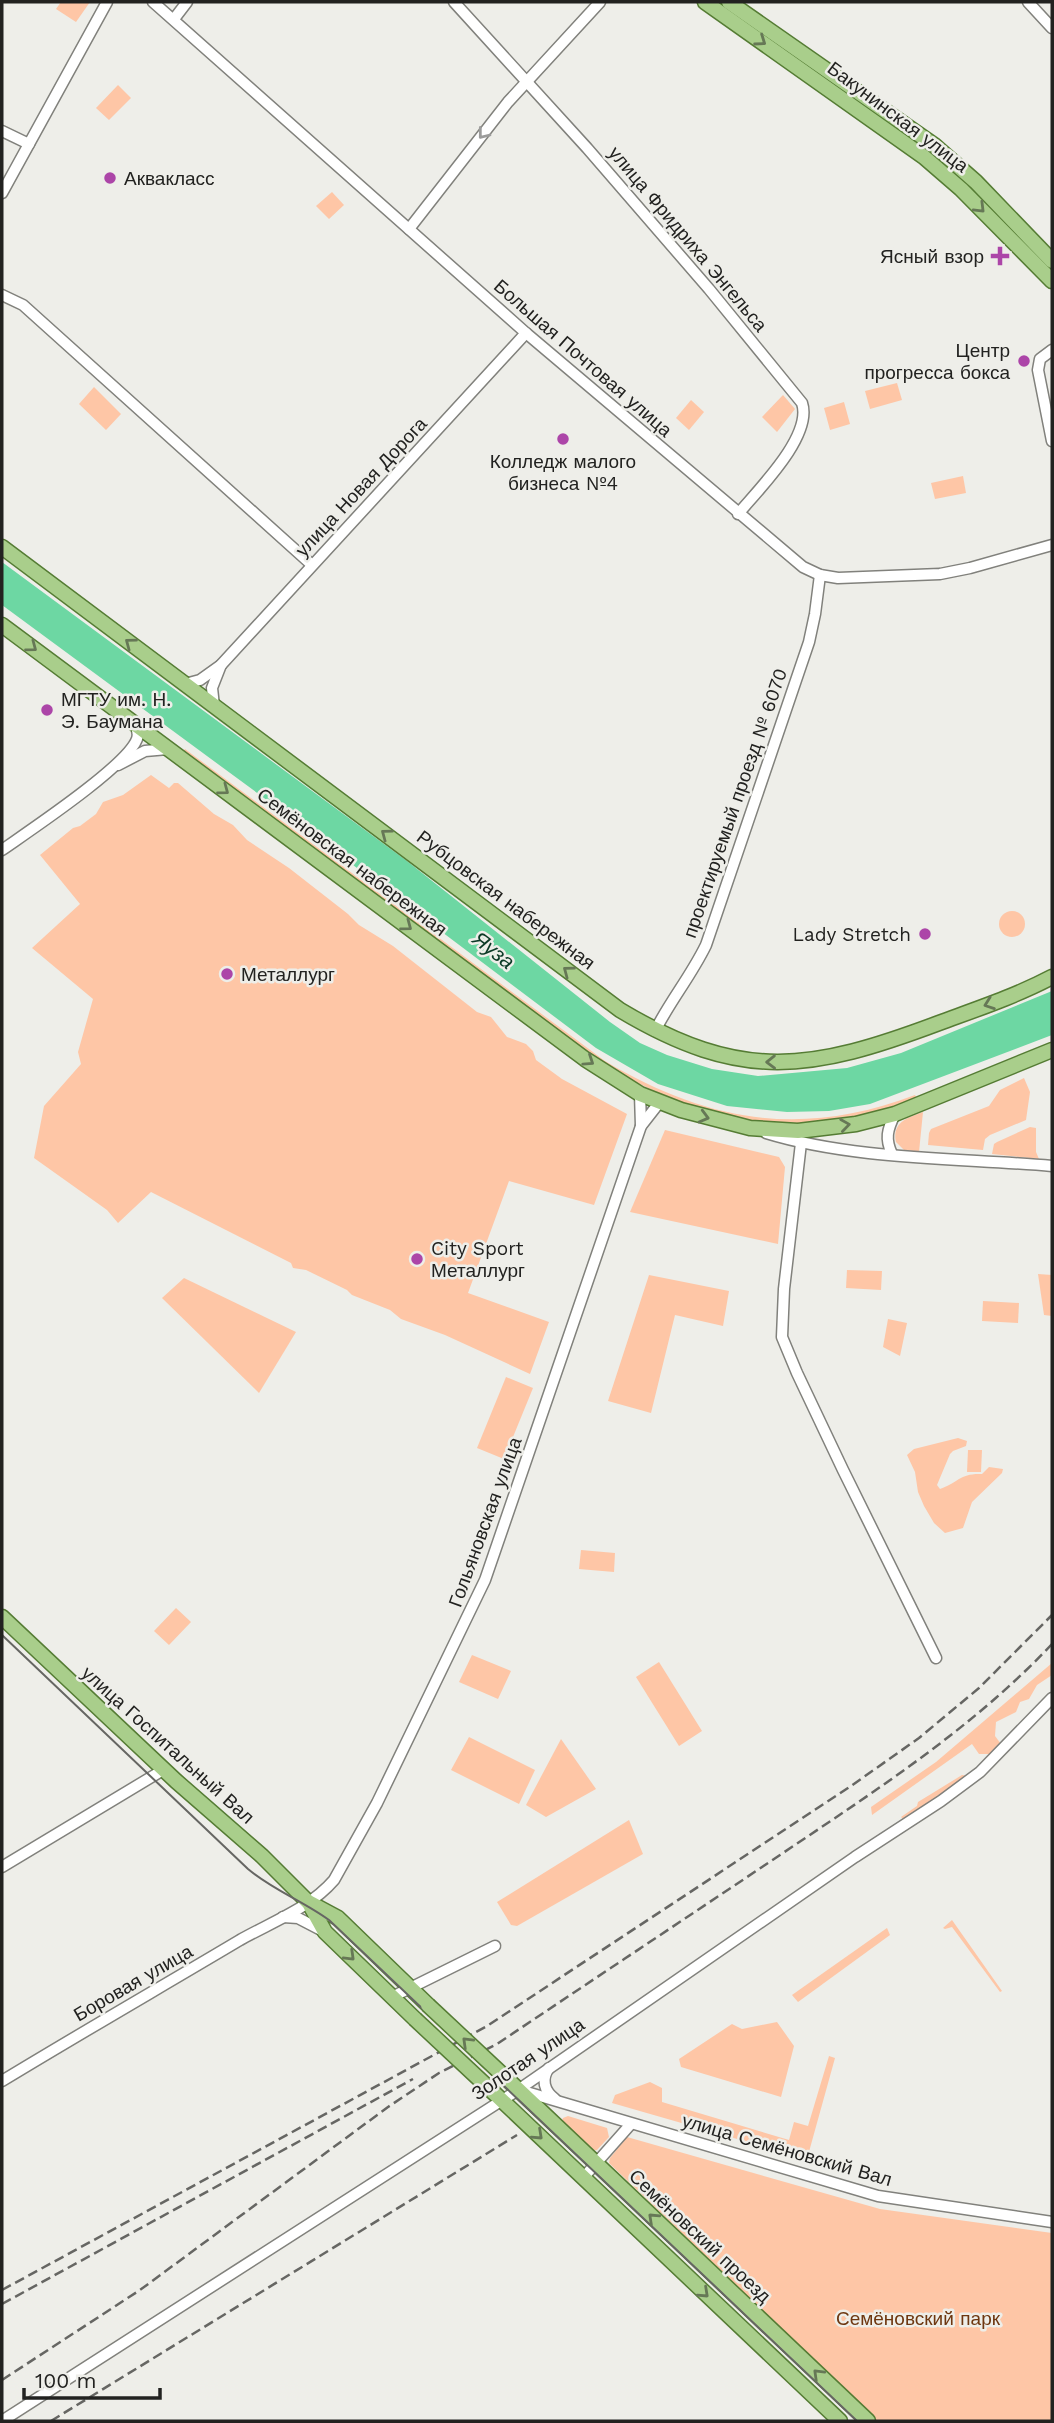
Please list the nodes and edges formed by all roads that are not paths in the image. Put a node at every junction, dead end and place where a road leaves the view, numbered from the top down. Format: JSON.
{"nodes":[{"id":1,"x":107,"y":2,"type":"edge"},
{"id":2,"x":153,"y":2,"type":"edge"},
{"id":3,"x":187,"y":2,"type":"edge"},
{"id":4,"x":454,"y":2,"type":"edge"},
{"id":5,"x":600,"y":2,"type":"edge"},
{"id":6,"x":705,"y":2,"type":"edge"},
{"id":7,"x":729,"y":2,"type":"edge"},
{"id":8,"x":1028,"y":2,"type":"edge"},
{"id":9,"x":174,"y":19,"type":"junction"},
{"id":10,"x":1052,"y":28,"type":"edge"},
{"id":11,"x":527,"y":82,"type":"junction"},
{"id":12,"x":2,"y":131,"type":"edge"},
{"id":13,"x":29,"y":144,"type":"junction"},
{"id":14,"x":2,"y":193,"type":"edge"},
{"id":15,"x":408,"y":229,"type":"junction"},
{"id":16,"x":1052,"y":261,"type":"edge"},
{"id":17,"x":1052,"y":281,"type":"edge"},
{"id":18,"x":2,"y":295,"type":"edge"},
{"id":19,"x":526,"y":333,"type":"junction"},
{"id":20,"x":1052,"y":349,"type":"edge"},
{"id":21,"x":1052,"y":441,"type":"edge"},
{"id":22,"x":738,"y":514,"type":"junction"},
{"id":23,"x":1052,"y":545,"type":"edge"},
{"id":24,"x":2,"y":547,"type":"edge"},
{"id":25,"x":312,"y":565,"type":"junction"},
{"id":26,"x":820,"y":575,"type":"junction"},
{"id":27,"x":2,"y":625,"type":"edge"},
{"id":28,"x":222,"y":665,"type":"junction"},
{"id":29,"x":185,"y":684,"type":"junction"},
{"id":30,"x":214,"y":706,"type":"junction"},
{"id":31,"x":134,"y":723,"type":"junction"},
{"id":32,"x":170,"y":749,"type":"junction"},
{"id":33,"x":112,"y":768,"type":"junction"},
{"id":34,"x":2,"y":850,"type":"edge"},
{"id":35,"x":1052,"y":977,"type":"edge"},
{"id":36,"x":654,"y":1031,"type":"junction"},
{"id":37,"x":1052,"y":1050,"type":"edge"},
{"id":38,"x":640,"y":1094,"type":"junction"},
{"id":39,"x":660,"y":1102,"type":"junction"},
{"id":40,"x":895,"y":1114,"type":"junction"},
{"id":41,"x":641,"y":1126,"type":"junction"},
{"id":42,"x":750,"y":1128,"type":"junction"},
{"id":43,"x":801,"y":1143,"type":"junction"},
{"id":44,"x":892,"y":1154,"type":"junction"},
{"id":45,"x":1052,"y":1166,"type":"edge"},
{"id":46,"x":2,"y":1617,"type":"edge"},
{"id":47,"x":936,"y":1658,"type":"dead end"},
{"id":48,"x":1052,"y":1698,"type":"edge"},
{"id":49,"x":163,"y":1770,"type":"junction"},
{"id":50,"x":2,"y":1867,"type":"edge"},
{"id":51,"x":309,"y":1903,"type":"junction"},
{"id":52,"x":283,"y":1917,"type":"junction"},
{"id":53,"x":325,"y":1932,"type":"junction"},
{"id":54,"x":495,"y":1946,"type":"dead end"},
{"id":55,"x":409,"y":1987,"type":"junction"},
{"id":56,"x":392,"y":1997,"type":"junction"},
{"id":57,"x":551,"y":2066,"type":"junction"},
{"id":58,"x":506,"y":2078,"type":"joint"},
{"id":59,"x":2,"y":2081,"type":"edge"},
{"id":60,"x":518,"y":2090,"type":"junction"},
{"id":61,"x":497,"y":2096,"type":"junction"},
{"id":62,"x":561,"y":2103,"type":"junction"},
{"id":63,"x":630,"y":2125,"type":"junction"},
{"id":64,"x":596,"y":2164,"type":"junction"},
{"id":65,"x":583,"y":2178,"type":"junction"},
{"id":66,"x":1052,"y":2222,"type":"edge"},
{"id":67,"x":2,"y":2421,"type":"edge"},
{"id":68,"x":840,"y":2421,"type":"edge"},
{"id":69,"x":868,"y":2421,"type":"edge"}],
"edges":[{"from":1,"to":13,"type":"street"},
{"from":2,"to":9,"type":"street","name":"Большая Почтовая улица"},
{"from":3,"to":9,"type":"street"},
{"from":4,"to":11,"type":"street","name":"улица Фридриха Энгельса"},
{"from":5,"to":11,"type":"street"},
{"from":6,"to":17,"type":"main road","name":"Бакунинская улица","one_way":true},
{"from":7,"to":16,"type":"main road","name":"Бакунинская улица"},
{"from":8,"to":10,"type":"street"},
{"from":9,"to":15,"type":"street","name":"Большая Почтовая улица"},
{"from":11,"to":15,"type":"street","one_way":true},
{"from":11,"to":22,"type":"street","name":"улица Фридриха Энгельса"},
{"from":12,"to":13,"type":"street"},
{"from":13,"to":14,"type":"street"},
{"from":15,"to":19,"type":"street","name":"Большая Почтовая улица"},
{"from":18,"to":25,"type":"street"},
{"from":19,"to":22,"type":"street","name":"Большая Почтовая улица"},
{"from":19,"to":25,"type":"street","name":"улица Новая Дорога"},
{"from":20,"to":21,"type":"street"},
{"from":22,"to":26,"type":"street","name":"Большая Почтовая улица"},
{"from":23,"to":26,"type":"street","name":"Большая Почтовая улица"},
{"from":29,"to":24,"type":"main road","name":"Рубцовская набережная","one_way":true},
{"from":25,"to":28,"type":"street","name":"улица Новая Дорога"},
{"from":26,"to":36,"type":"street","name":"проектируемый проезд № 6070"},
{"from":27,"to":31,"type":"main road","name":"Семёновская набережная","one_way":true},
{"from":28,"to":29,"type":"street","name":"улица Новая Дорога"},
{"from":28,"to":30,"type":"street","name":"улица Новая Дорога"},
{"from":29,"to":30,"type":"main road","name":"Рубцовская набережная"},
{"from":36,"to":30,"type":"main road","name":"Рубцовская набережная","one_way":true},
{"from":31,"to":32,"type":"main road","name":"Семёновская набережная"},
{"from":31,"to":33,"type":"street"},
{"from":32,"to":33,"type":"street"},
{"from":32,"to":38,"type":"main road","name":"Семёновская набережная","one_way":true},
{"from":33,"to":34,"type":"street"},
{"from":35,"to":36,"type":"main road","name":"Рубцовская набережная","one_way":true},
{"from":37,"to":40,"type":"main road","name":"Семёновская набережная"},
{"from":38,"to":39,"type":"main road","name":"Семёновская набережная"},
{"from":38,"to":41,"type":"street","name":"Гольяновская улица"},
{"from":39,"to":41,"type":"street","name":"Гольяновская улица"},
{"from":39,"to":42,"type":"main road","name":"Семёновская набережная","one_way":true},
{"from":42,"to":40,"type":"main road","name":"Семёновская набережная","one_way":true},
{"from":40,"to":44,"type":"street"},
{"from":41,"to":51,"type":"street","name":"Гольяновская улица"},
{"from":42,"to":43,"type":"street"},
{"from":43,"to":44,"type":"street"},
{"from":43,"to":47,"type":"street"},
{"from":44,"to":45,"type":"street"},
{"from":46,"to":49,"type":"main road","name":"улица Госпитальный Вал"},
{"from":48,"to":57,"type":"street","name":"Золотая улица"},
{"from":49,"to":50,"type":"street"},
{"from":49,"to":51,"type":"main road","name":"улица Госпитальный Вал"},
{"from":51,"to":52,"type":"street","name":"Боровая улица"},
{"from":51,"to":53,"type":"main road","name":"улица Госпитальный Вал"},
{"from":51,"to":55,"type":"main road","name":"улица Госпитальный Вал"},
{"from":52,"to":53,"type":"street"},
{"from":52,"to":59,"type":"street","name":"Боровая улица"},
{"from":53,"to":56,"type":"main road","name":"улица Госпитальный Вал","one_way":true},
{"from":54,"to":55,"type":"street"},
{"from":55,"to":56,"type":"street"},
{"from":58,"to":55,"type":"main road","name":"улица Госпитальный Вал","one_way":true,"bridge":true},
{"from":56,"to":61,"type":"main road","name":"улица Госпитальный Вал","bridge":true},
{"from":57,"to":60,"type":"street","name":"Золотая улица"},
{"from":57,"to":62,"type":"street"},
{"from":58,"to":60,"type":"main road","name":"Семёновский проезд"},
{"from":60,"to":61,"type":"street","name":"Золотая улица"},
{"from":60,"to":62,"type":"street","name":"улица Семёновский Вал"},
{"from":60,"to":64,"type":"main road","name":"Семёновский проезд"},
{"from":61,"to":65,"type":"main road","name":"Семёновский проезд","one_way":true},
{"from":61,"to":67,"type":"street","name":"Золотая улица"},
{"from":62,"to":63,"type":"street","name":"улица Семёновский Вал"},
{"from":63,"to":64,"type":"street"},
{"from":63,"to":66,"type":"street","name":"улица Семёновский Вал"},
{"from":64,"to":65,"type":"street"},
{"from":69,"to":64,"type":"main road","name":"Семёновский проезд","one_way":true},
{"from":65,"to":68,"type":"main road","name":"Семёновский проезд","one_way":true}]}
